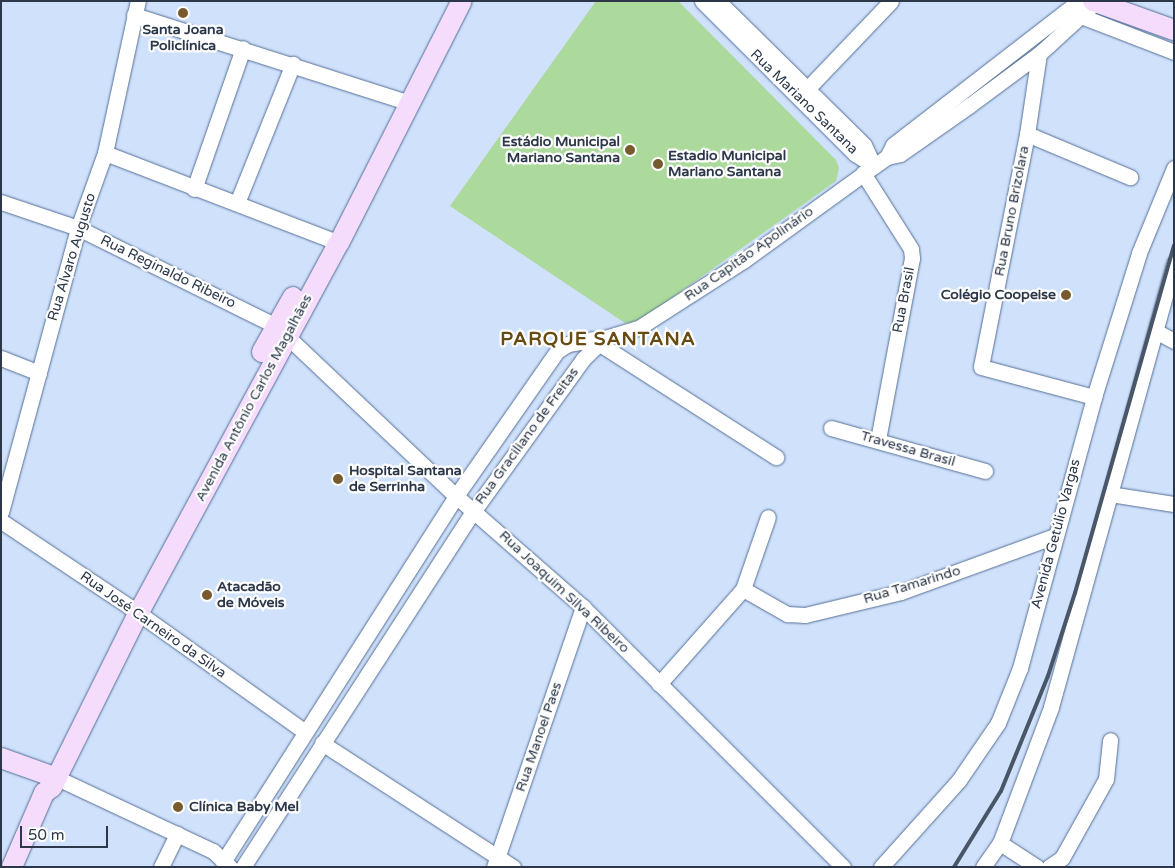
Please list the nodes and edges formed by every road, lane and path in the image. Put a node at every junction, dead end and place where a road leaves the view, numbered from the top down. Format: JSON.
{"nodes":[{"id":1,"x":450,"y":1,"type":"edge"},
{"id":2,"x":462,"y":1,"type":"edge"},
{"id":3,"x":702,"y":1,"type":"edge"},
{"id":4,"x":891,"y":1,"type":"edge"},
{"id":5,"x":727,"y":4,"type":"edge"},
{"id":6,"x":1096,"y":4,"type":"edge"},
{"id":7,"x":136,"y":8,"type":"edge"},
{"id":8,"x":1074,"y":14,"type":"junction"},
{"id":9,"x":1174,"y":30,"type":"edge"},
{"id":10,"x":243,"y":48,"type":"junction"},
{"id":11,"x":431,"y":48,"type":"junction"},
{"id":12,"x":1174,"y":52,"type":"edge"},
{"id":13,"x":1040,"y":54,"type":"junction"},
{"id":14,"x":293,"y":64,"type":"junction"},
{"id":15,"x":808,"y":88,"type":"junction"},
{"id":16,"x":965,"y":100,"type":"junction"},
{"id":17,"x":403,"y":101,"type":"junction"},
{"id":18,"x":1027,"y":134,"type":"junction"},
{"id":19,"x":105,"y":153,"type":"junction"},
{"id":20,"x":1174,"y":168,"type":"edge"},
{"id":21,"x":868,"y":169,"type":"junction"},
{"id":22,"x":1130,"y":177,"type":"dead end"},
{"id":23,"x":194,"y":189,"type":"junction"},
{"id":24,"x":1,"y":202,"type":"edge"},
{"id":25,"x":236,"y":204,"type":"junction"},
{"id":26,"x":78,"y":228,"type":"junction"},
{"id":27,"x":333,"y":241,"type":"junction"},
{"id":28,"x":1174,"y":263,"type":"edge"},
{"id":29,"x":282,"y":330,"type":"junction"},
{"id":30,"x":1157,"y":332,"type":"junction"},
{"id":31,"x":598,"y":340,"type":"junction"},
{"id":32,"x":1174,"y":341,"type":"edge"},
{"id":33,"x":1,"y":358,"type":"edge"},
{"id":34,"x":39,"y":373,"type":"junction"},
{"id":35,"x":1094,"y":397,"type":"junction"},
{"id":36,"x":831,"y":428,"type":"dead end"},
{"id":37,"x":878,"y":439,"type":"junction"},
{"id":38,"x":776,"y":457,"type":"dead end"},
{"id":39,"x":985,"y":471,"type":"dead end"},
{"id":40,"x":1110,"y":494,"type":"junction"},
{"id":41,"x":456,"y":496,"type":"junction"},
{"id":42,"x":1174,"y":504,"type":"edge"},
{"id":43,"x":475,"y":509,"type":"junction"},
{"id":44,"x":1,"y":512,"type":"edge"},
{"id":45,"x":768,"y":517,"type":"dead end"},
{"id":46,"x":1,"y":521,"type":"edge"},
{"id":47,"x":1055,"y":536,"type":"junction"},
{"id":48,"x":742,"y":589,"type":"junction"},
{"id":49,"x":583,"y":606,"type":"junction"},
{"id":50,"x":134,"y":610,"type":"junction"},
{"id":51,"x":659,"y":684,"type":"junction"},
{"id":52,"x":304,"y":731,"type":"junction"},
{"id":53,"x":1110,"y":740,"type":"dead end"},
{"id":54,"x":322,"y":742,"type":"junction"},
{"id":55,"x":1,"y":758,"type":"edge"},
{"id":56,"x":48,"y":782,"type":"junction"},
{"id":57,"x":174,"y":839,"type":"junction"},
{"id":58,"x":1000,"y":843,"type":"junction"},
{"id":59,"x":496,"y":862,"type":"edge"},
{"id":60,"x":227,"y":864,"type":"edge"},
{"id":61,"x":12,"y":867,"type":"edge"},
{"id":62,"x":161,"y":867,"type":"edge"},
{"id":63,"x":243,"y":867,"type":"edge"},
{"id":64,"x":513,"y":867,"type":"edge"},
{"id":65,"x":843,"y":867,"type":"edge"},
{"id":66,"x":880,"y":867,"type":"edge"},
{"id":67,"x":984,"y":867,"type":"edge"},
{"id":68,"x":1037,"y":867,"type":"edge"},
{"id":69,"x":1049,"y":867,"type":"edge"}],
"edges":[{"from":1,"to":11,"type":"main road","name":"Avenida Antônio Carlos Magalhães"},
{"from":2,"to":11,"type":"main road","name":"Avenida Antônio Carlos Magalhães"},
{"from":3,"to":21,"type":"street","name":"Rua Mariano Santana"},
{"from":4,"to":15,"type":"street"},
{"from":5,"to":15,"type":"street","name":"Rua Mariano Santana"},
{"from":6,"to":8,"type":"street","name":"Rua Capitão Apolinário"},
{"from":6,"to":9,"type":"main road"},
{"from":7,"to":10,"type":"street"},
{"from":7,"to":19,"type":"street","name":"Rua Alvaro Augusto"},
{"from":8,"to":12,"type":"street"},
{"from":8,"to":13,"type":"street","name":"Rua Capitão Apolinário"},
{"from":8,"to":16,"type":"street","name":"Rua Capitão Apolinário"},
{"from":10,"to":14,"type":"street"},
{"from":10,"to":23,"type":"street"},
{"from":11,"to":17,"type":"main road","name":"Avenida Antônio Carlos Magalhães"},
{"from":13,"to":16,"type":"street","name":"Rua Capitão Apolinário"},
{"from":13,"to":18,"type":"street","name":"Rua Bruno Brizolara"},
{"from":14,"to":17,"type":"street"},
{"from":14,"to":25,"type":"street"},
{"from":15,"to":21,"type":"street","name":"Rua Mariano Santana"},
{"from":16,"to":21,"type":"street","name":"Rua Capitão Apolinário"},
{"from":17,"to":27,"type":"main road","name":"Avenida Antônio Carlos Magalhães"},
{"from":18,"to":22,"type":"street"},
{"from":18,"to":35,"type":"street","name":"Rua Bruno Brizolara"},
{"from":19,"to":23,"type":"street"},
{"from":19,"to":26,"type":"street","name":"Rua Alvaro Augusto"},
{"from":20,"to":35,"type":"street","name":"Avenida Getúlio Vargas"},
{"from":21,"to":31,"type":"street","name":"Rua Capitão Apolinário"},
{"from":21,"to":37,"type":"street","name":"Rua Brasil"},
{"from":23,"to":25,"type":"street"},
{"from":24,"to":26,"type":"street","name":"Rua Reginaldo Ribeiro"},
{"from":25,"to":27,"type":"street"},
{"from":26,"to":29,"type":"street","name":"Rua Reginaldo Ribeiro"},
{"from":26,"to":34,"type":"street","name":"Rua Alvaro Augusto"},
{"from":27,"to":29,"type":"main road","name":"Avenida Antônio Carlos Magalhães"},
{"from":28,"to":30,"type":"street"},
{"from":29,"to":41,"type":"street","name":"Rua Joaquim Silva Ribeiro"},
{"from":29,"to":50,"type":"main road","name":"Avenida Antônio Carlos Magalhães"},
{"from":30,"to":32,"type":"street"},
{"from":30,"to":40,"type":"street"},
{"from":31,"to":38,"type":"street"},
{"from":31,"to":41,"type":"street","name":"Rua Graciliano de Freitas"},
{"from":31,"to":43,"type":"street","name":"Rua Graciliano de Freitas"},
{"from":33,"to":34,"type":"street"},
{"from":34,"to":44,"type":"street","name":"Rua Alvaro Augusto"},
{"from":35,"to":47,"type":"street","name":"Avenida Getúlio Vargas"},
{"from":36,"to":37,"type":"street","name":"Travessa Brasil"},
{"from":37,"to":39,"type":"street","name":"Travessa Brasil"},
{"from":40,"to":42,"type":"street"},
{"from":40,"to":58,"type":"street"},
{"from":41,"to":43,"type":"street","name":"Rua Joaquim Silva Ribeiro"},
{"from":41,"to":52,"type":"street","name":"Rua Graciliano de Freitas"},
{"from":43,"to":49,"type":"street","name":"Rua Joaquim Silva Ribeiro"},
{"from":43,"to":54,"type":"street","name":"Rua Graciliano de Freitas"},
{"from":45,"to":48,"type":"street"},
{"from":46,"to":50,"type":"street","name":"Rua José Carneiro da Silva"},
{"from":47,"to":48,"type":"street","name":"Rua Tamarindo"},
{"from":47,"to":66,"type":"street","name":"Avenida Getúlio Vargas"},
{"from":48,"to":51,"type":"street"},
{"from":49,"to":51,"type":"street","name":"Rua Joaquim Silva Ribeiro"},
{"from":49,"to":59,"type":"street","name":"Rua Manoel Paes"},
{"from":50,"to":52,"type":"street","name":"Rua José Carneiro da Silva"},
{"from":50,"to":56,"type":"main road","name":"Avenida Antônio Carlos Magalhães"},
{"from":51,"to":65,"type":"street","name":"Rua Joaquim Silva Ribeiro"},
{"from":52,"to":60,"type":"street","name":"Rua Graciliano de Freitas"},
{"from":53,"to":69,"type":"street"},
{"from":54,"to":59,"type":"street"},
{"from":54,"to":63,"type":"street","name":"Rua Graciliano de Freitas"},
{"from":55,"to":56,"type":"main road"},
{"from":56,"to":57,"type":"street"},
{"from":56,"to":61,"type":"main road","name":"Avenida Antônio Carlos Magalhães"},
{"from":57,"to":60,"type":"street"},
{"from":57,"to":62,"type":"street"},
{"from":58,"to":67,"type":"street"},
{"from":58,"to":68,"type":"street"},
{"from":59,"to":64,"type":"street"}]}
